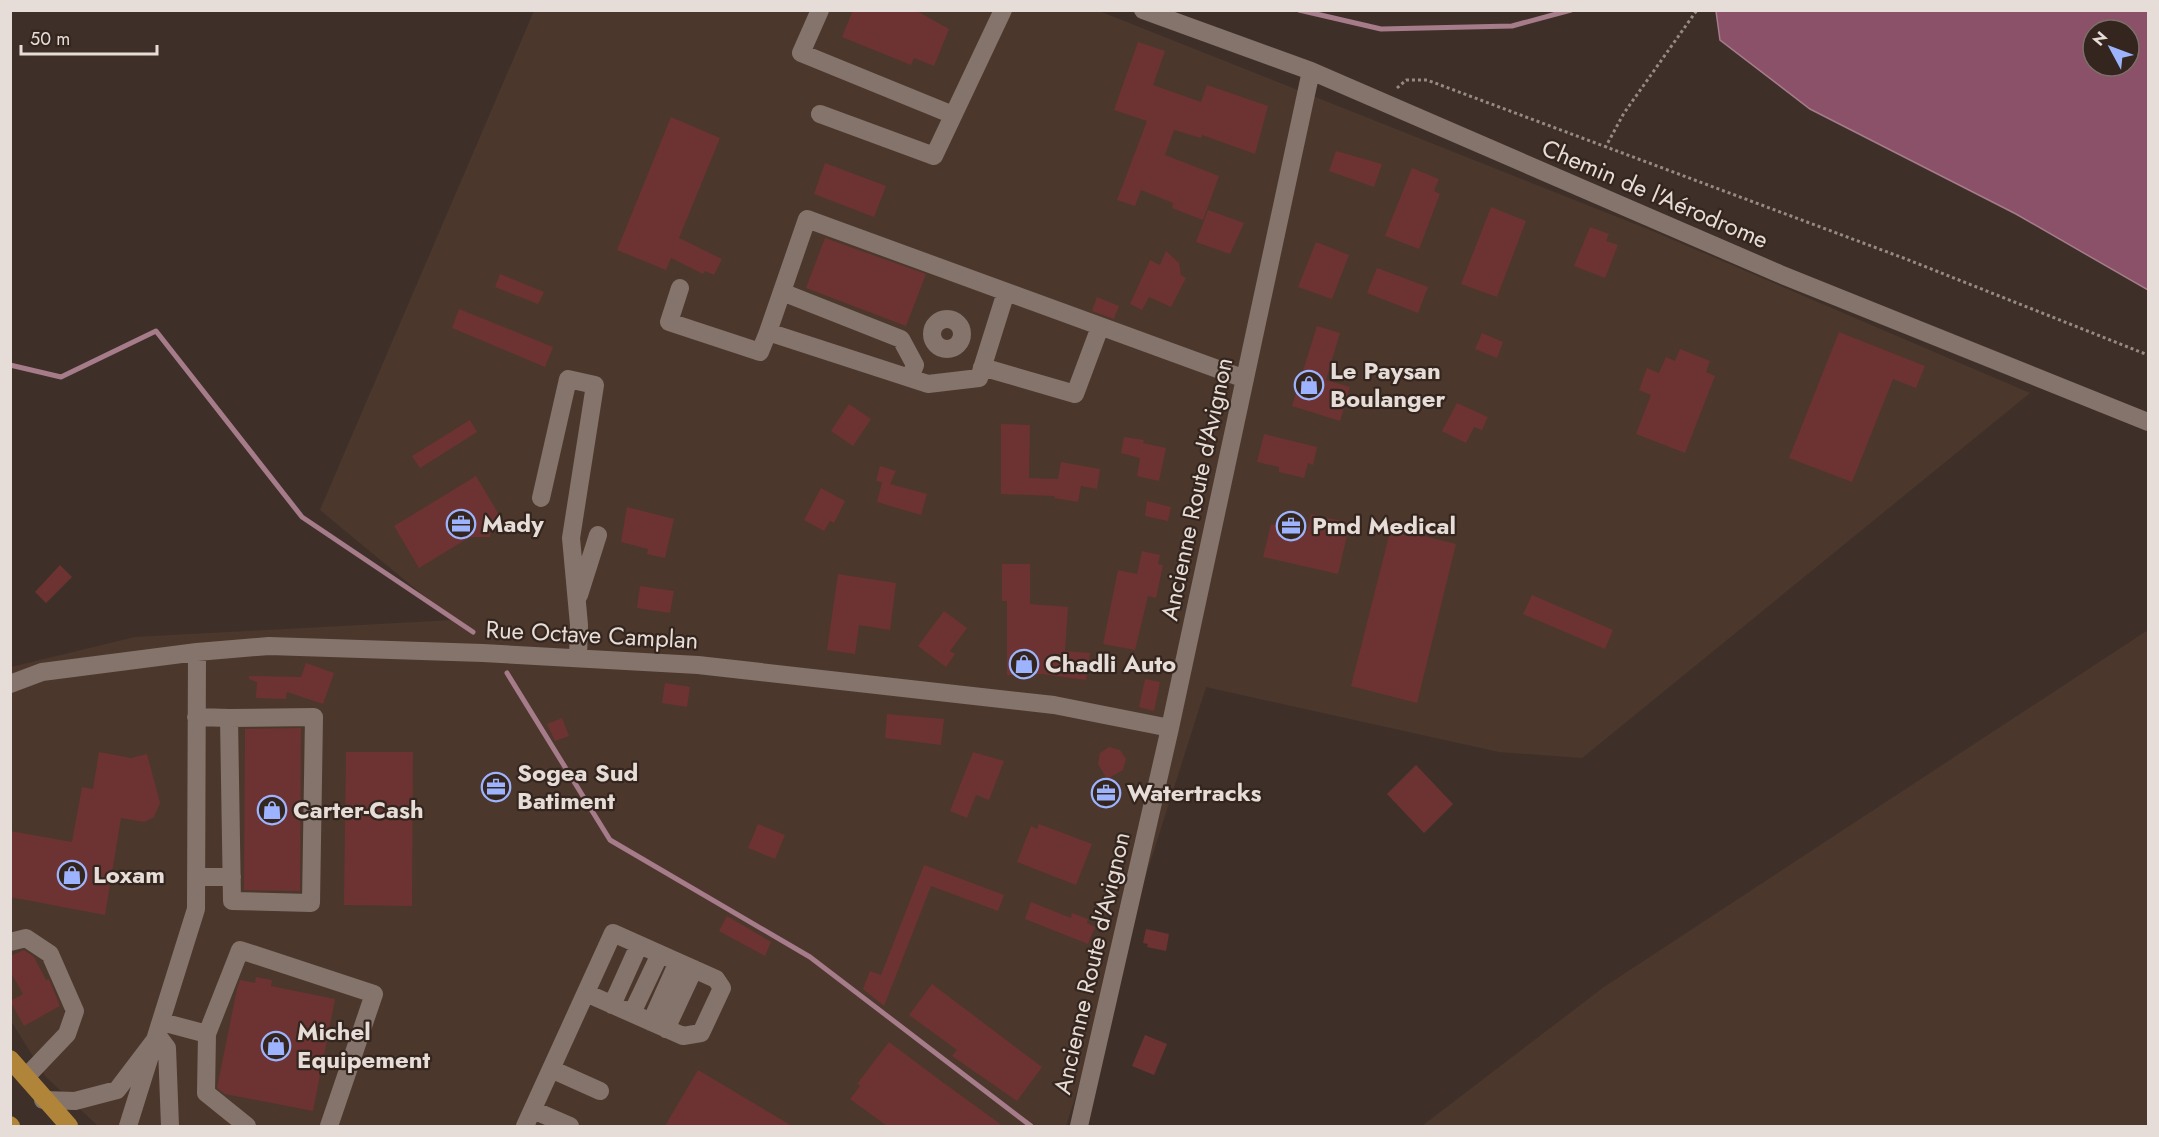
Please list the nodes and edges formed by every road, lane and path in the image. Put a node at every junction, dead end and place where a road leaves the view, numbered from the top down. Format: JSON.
{"nodes":[{"id":1,"x":820,"y":10,"type":"edge"},
{"id":2,"x":1003,"y":10,"type":"edge"},
{"id":3,"x":1143,"y":10,"type":"edge"},
{"id":4,"x":1697,"y":10,"type":"edge"},
{"id":5,"x":1311,"y":71,"type":"junction"},
{"id":6,"x":1382,"y":101,"type":"junction"},
{"id":7,"x":820,"y":114,"type":"dead end"},
{"id":8,"x":953,"y":115,"type":"junction"},
{"id":9,"x":1605,"y":148,"type":"junction"},
{"id":10,"x":680,"y":288,"type":"dead end"},
{"id":11,"x":782,"y":292,"type":"junction"},
{"id":12,"x":1006,"y":292,"type":"junction"},
{"id":13,"x":1100,"y":327,"type":"junction"},
{"id":14,"x":768,"y":332,"type":"junction"},
{"id":15,"x":960,"y":342,"type":"dead end"},
{"id":16,"x":2148,"y":355,"type":"edge"},
{"id":17,"x":984,"y":362,"type":"junction"},
{"id":18,"x":910,"y":378,"type":"junction"},
{"id":19,"x":1245,"y":379,"type":"junction"},
{"id":20,"x":2148,"y":422,"type":"edge"},
{"id":21,"x":541,"y":498,"type":"dead end"},
{"id":22,"x":598,"y":535,"type":"dead end"},
{"id":23,"x":577,"y":602,"type":"junction"},
{"id":24,"x":197,"y":652,"type":"junction"},
{"id":25,"x":578,"y":658,"type":"junction"},
{"id":26,"x":10,"y":684,"type":"edge"},
{"id":27,"x":196,"y":717,"type":"junction"},
{"id":28,"x":229,"y":718,"type":"junction"},
{"id":29,"x":1170,"y":728,"type":"junction"},
{"id":30,"x":196,"y":877,"type":"junction"},
{"id":31,"x":232,"y":877,"type":"junction"},
{"id":32,"x":10,"y":942,"type":"edge"},
{"id":33,"x":639,"y":945,"type":"junction"},
{"id":34,"x":660,"y":954,"type":"junction"},
{"id":35,"x":686,"y":965,"type":"junction"},
{"id":36,"x":586,"y":993,"type":"junction"},
{"id":37,"x":612,"y":1005,"type":"junction"},
{"id":38,"x":632,"y":1013,"type":"junction"},
{"id":39,"x":659,"y":1025,"type":"junction"},
{"id":40,"x":160,"y":1029,"type":"junction"},
{"id":41,"x":207,"y":1034,"type":"junction"},
{"id":42,"x":10,"y":1059,"type":"edge"},
{"id":43,"x":551,"y":1069,"type":"junction"},
{"id":44,"x":26,"y":1077,"type":"junction"},
{"id":45,"x":600,"y":1091,"type":"dead end"},
{"id":46,"x":43,"y":1100,"type":"junction"},
{"id":47,"x":533,"y":1110,"type":"junction"},
{"id":48,"x":69,"y":1126,"type":"edge"},
{"id":49,"x":128,"y":1126,"type":"edge"},
{"id":50,"x":170,"y":1126,"type":"edge"},
{"id":51,"x":247,"y":1126,"type":"edge"},
{"id":52,"x":328,"y":1126,"type":"edge"},
{"id":53,"x":525,"y":1126,"type":"edge"},
{"id":54,"x":570,"y":1126,"type":"edge"},
{"id":55,"x":1079,"y":1126,"type":"edge"}],
"edges":[{"from":1,"to":8,"type":"street"},
{"from":2,"to":8,"type":"street"},
{"from":3,"to":5,"type":"street","name":"Chemin de l'Aérodrome"},
{"from":4,"to":9,"type":"path"},
{"from":5,"to":6,"type":"street","name":"Chemin de l'Aérodrome"},
{"from":5,"to":19,"type":"street","name":"Ancienne Route d'Avignon"},
{"from":6,"to":9,"type":"path"},
{"from":6,"to":20,"type":"street","name":"Chemin de l'Aérodrome"},
{"from":7,"to":8,"type":"street"},
{"from":9,"to":16,"type":"path"},
{"from":10,"to":14,"type":"street"},
{"from":11,"to":12,"type":"street"},
{"from":11,"to":14,"type":"street"},
{"from":11,"to":18,"type":"street"},
{"from":12,"to":13,"type":"street"},
{"from":12,"to":17,"type":"street"},
{"from":13,"to":17,"type":"street"},
{"from":13,"to":19,"type":"street"},
{"from":14,"to":18,"type":"street"},
{"from":15,"to":17,"type":"street"},
{"from":17,"to":18,"type":"street"},
{"from":19,"to":29,"type":"street","name":"Ancienne Route d'Avignon"},
{"from":21,"to":23,"type":"street"},
{"from":22,"to":23,"type":"street"},
{"from":23,"to":25,"type":"street"},
{"from":24,"to":25,"type":"street","name":"Rue Octave Camplan"},
{"from":24,"to":26,"type":"street","name":"Rue Octave Camplan"},
{"from":24,"to":27,"type":"street"},
{"from":25,"to":29,"type":"street","name":"Rue Octave Camplan"},
{"from":27,"to":28,"type":"street"},
{"from":27,"to":30,"type":"street"},
{"from":28,"to":31,"type":"street"},
{"from":28,"to":31,"type":"street"},
{"from":29,"to":55,"type":"street","name":"Ancienne Route d'Avignon"},
{"from":30,"to":31,"type":"street"},
{"from":30,"to":40,"type":"street"},
{"from":32,"to":44,"type":"street"},
{"from":33,"to":34,"type":"street"},
{"from":33,"to":36,"type":"street"},
{"from":33,"to":37,"type":"street"},
{"from":34,"to":35,"type":"street"},
{"from":34,"to":38,"type":"street"},
{"from":35,"to":39,"type":"street"},
{"from":35,"to":39,"type":"street"},
{"from":36,"to":37,"type":"street"},
{"from":36,"to":43,"type":"street"},
{"from":37,"to":38,"type":"street"},
{"from":38,"to":39,"type":"street"},
{"from":40,"to":41,"type":"street"},
{"from":40,"to":46,"type":"street"},
{"from":40,"to":49,"type":"street"},
{"from":40,"to":50,"type":"street"},
{"from":41,"to":51,"type":"street"},
{"from":41,"to":52,"type":"street"},
{"from":42,"to":44,"type":"main road"},
{"from":43,"to":45,"type":"street"},
{"from":43,"to":47,"type":"street"},
{"from":44,"to":46,"type":"main road"},
{"from":46,"to":48,"type":"main road"},
{"from":47,"to":53,"type":"street"},
{"from":47,"to":54,"type":"street"}]}
